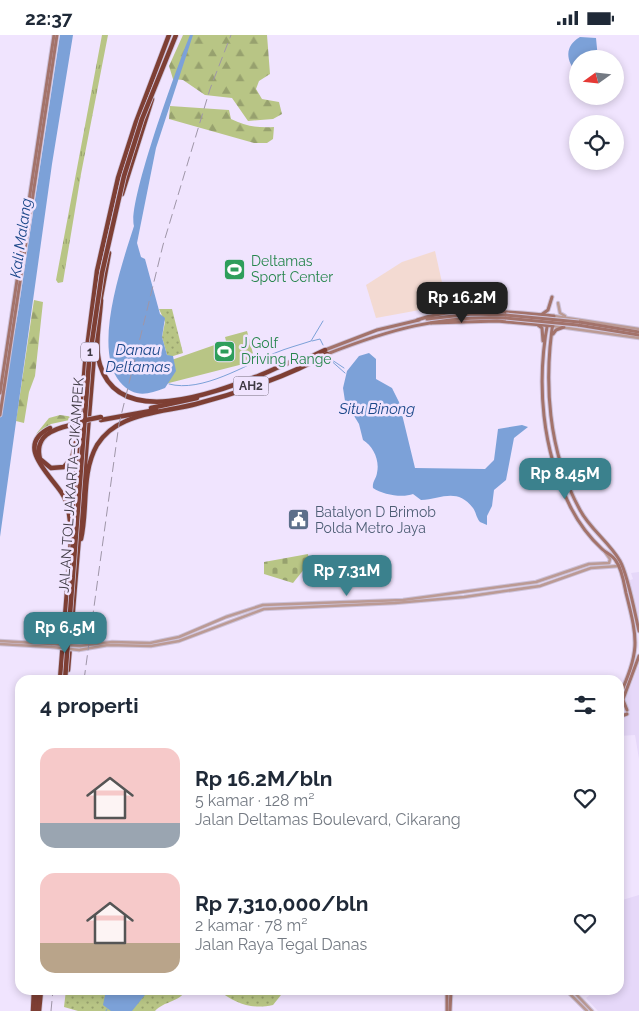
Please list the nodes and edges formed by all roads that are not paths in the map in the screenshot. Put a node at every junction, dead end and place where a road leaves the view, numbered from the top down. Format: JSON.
{"nodes":[{"id":1,"x":56,"y":35,"type":"edge"},
{"id":2,"x":174,"y":35,"type":"edge"},
{"id":3,"x":101,"y":294,"type":"junction"},
{"id":4,"x":552,"y":297,"type":"dead end"},
{"id":5,"x":558,"y":303,"type":"dead end"},
{"id":6,"x":540,"y":315,"type":"junction"},
{"id":7,"x":548,"y":316,"type":"junction"},
{"id":8,"x":554,"y":316,"type":"junction"},
{"id":9,"x":569,"y":318,"type":"junction"},
{"id":10,"x":417,"y":322,"type":"junction"},
{"id":11,"x":533,"y":324,"type":"junction"},
{"id":12,"x":547,"y":325,"type":"junction"},
{"id":13,"x":553,"y":326,"type":"junction"},
{"id":14,"x":564,"y":327,"type":"junction"},
{"id":15,"x":639,"y":334,"type":"edge"},
{"id":16,"x":551,"y":337,"type":"junction"},
{"id":17,"x":544,"y":347,"type":"junction"},
{"id":18,"x":326,"y":352,"type":"junction"},
{"id":19,"x":308,"y":357,"type":"junction"},
{"id":20,"x":85,"y":364,"type":"junction"},
{"id":21,"x":0,"y":393,"type":"edge"},
{"id":22,"x":172,"y":408,"type":"junction"},
{"id":23,"x":0,"y":415,"type":"edge"},
{"id":24,"x":101,"y":418,"type":"junction"},
{"id":25,"x":545,"y":419,"type":"junction"},
{"id":26,"x":551,"y":419,"type":"junction"},
{"id":27,"x":71,"y":424,"type":"junction"},
{"id":28,"x":71,"y":540,"type":"junction"},
{"id":29,"x":609,"y":548,"type":"junction"},
{"id":30,"x":604,"y":551,"type":"junction"},
{"id":31,"x":78,"y":555,"type":"junction"},
{"id":32,"x":617,"y":562,"type":"junction"},
{"id":33,"x":609,"y":563,"type":"junction"},
{"id":34,"x":532,"y":583,"type":"junction"},
{"id":35,"x":533,"y":587,"type":"junction"},
{"id":36,"x":487,"y":592,"type":"junction"},
{"id":37,"x":639,"y":631,"type":"edge"},
{"id":38,"x":0,"y":642,"type":"edge"},
{"id":39,"x":639,"y":657,"type":"edge"},
{"id":40,"x":63,"y":675,"type":"edge"},
{"id":41,"x":63,"y":675,"type":"edge"},
{"id":42,"x":64,"y":675,"type":"edge"},
{"id":43,"x":624,"y":691,"type":"edge"},
{"id":44,"x":624,"y":692,"type":"edge"},
{"id":45,"x":39,"y":995,"type":"edge"},
{"id":46,"x":449,"y":995,"type":"edge"},
{"id":47,"x":571,"y":995,"type":"edge"},
{"id":48,"x":577,"y":995,"type":"edge"},
{"id":49,"x":37,"y":1011,"type":"edge"},
{"id":50,"x":448,"y":1011,"type":"edge"},
{"id":51,"x":587,"y":1011,"type":"edge"},
{"id":52,"x":592,"y":1011,"type":"edge"}],
"edges":[{"from":1,"to":21,"type":"main road"},
{"from":1,"to":23,"type":"main road"},
{"from":2,"to":3,"type":"highway","name":"JALAN TOL JAKARTA–CIKAMPEK","number":"1"},
{"from":2,"to":20,"type":"highway","name":"JALAN TOL JAKARTA–CIKAMPEK","number":"1"},
{"from":2,"to":40,"type":"highway","number":"1","bridge":true},
{"from":3,"to":19,"type":"highway"},
{"from":3,"to":31,"type":"highway","name":"JALAN TOL JAKARTA–CIKAMPEK","number":"1"},
{"from":4,"to":6,"type":"main road"},
{"from":5,"to":9,"type":"street"},
{"from":6,"to":7,"type":"main road","number":"AH2"},
{"from":6,"to":10,"type":"main road","number":"AH2"},
{"from":7,"to":8,"type":"main road"},
{"from":7,"to":12,"type":"main road"},
{"from":8,"to":9,"type":"street"},
{"from":8,"to":13,"type":"main road"},
{"from":9,"to":15,"type":"street"},
{"from":10,"to":11,"type":"main road","number":"AH2"},
{"from":10,"to":15,"type":"main road","bridge":true},
{"from":10,"to":18,"type":"main road","number":"AH2"},
{"from":11,"to":12,"type":"main road","number":"AH2"},
{"from":11,"to":17,"type":"main road"},
{"from":12,"to":13,"type":"main road"},
{"from":12,"to":17,"type":"main road"},
{"from":13,"to":14,"type":"street"},
{"from":13,"to":16,"type":"main road"},
{"from":14,"to":15,"type":"street"},
{"from":14,"to":16,"type":"main road"},
{"from":16,"to":26,"type":"main road"},
{"from":17,"to":25,"type":"main road"},
{"from":18,"to":19,"type":"highway","number":"AH2"},
{"from":18,"to":22,"type":"highway","number":"AH2"},
{"from":19,"to":24,"type":"highway","number":"AH2"},
{"from":20,"to":27,"type":"highway"},
{"from":20,"to":28,"type":"highway","name":"JALAN TOL JAKARTA–CIKAMPEK","number":"1"},
{"from":22,"to":24,"type":"highway"},
{"from":22,"to":31,"type":"highway"},
{"from":24,"to":27,"type":"highway","bridge":true},
{"from":25,"to":26,"type":"main road"},
{"from":25,"to":30,"type":"main road"},
{"from":26,"to":29,"type":"main road"},
{"from":27,"to":28,"type":"highway"},
{"from":28,"to":41,"type":"highway","name":"JALAN TOL JAKARTA–CIKAMPEK","number":"1"},
{"from":29,"to":30,"type":"main road"},
{"from":29,"to":32,"type":"main road"},
{"from":30,"to":32,"type":"main road"},
{"from":30,"to":33,"type":"street"},
{"from":31,"to":42,"type":"highway","name":"JALAN TOL JAKARTA–CIKAMPEK","number":"1"},
{"from":32,"to":33,"type":"street"},
{"from":32,"to":35,"type":"street"},
{"from":32,"to":37,"type":"main road"},
{"from":32,"to":43,"type":"main road"},
{"from":33,"to":34,"type":"street"},
{"from":34,"to":35,"type":"street"},
{"from":34,"to":36,"type":"street"},
{"from":35,"to":36,"type":"street"},
{"from":36,"to":38,"type":"street","bridge":true},
{"from":39,"to":44,"type":"main road"},
{"from":45,"to":49,"type":"highway"},
{"from":46,"to":50,"type":"main road"},
{"from":47,"to":51,"type":"street"},
{"from":48,"to":52,"type":"street"}]}
